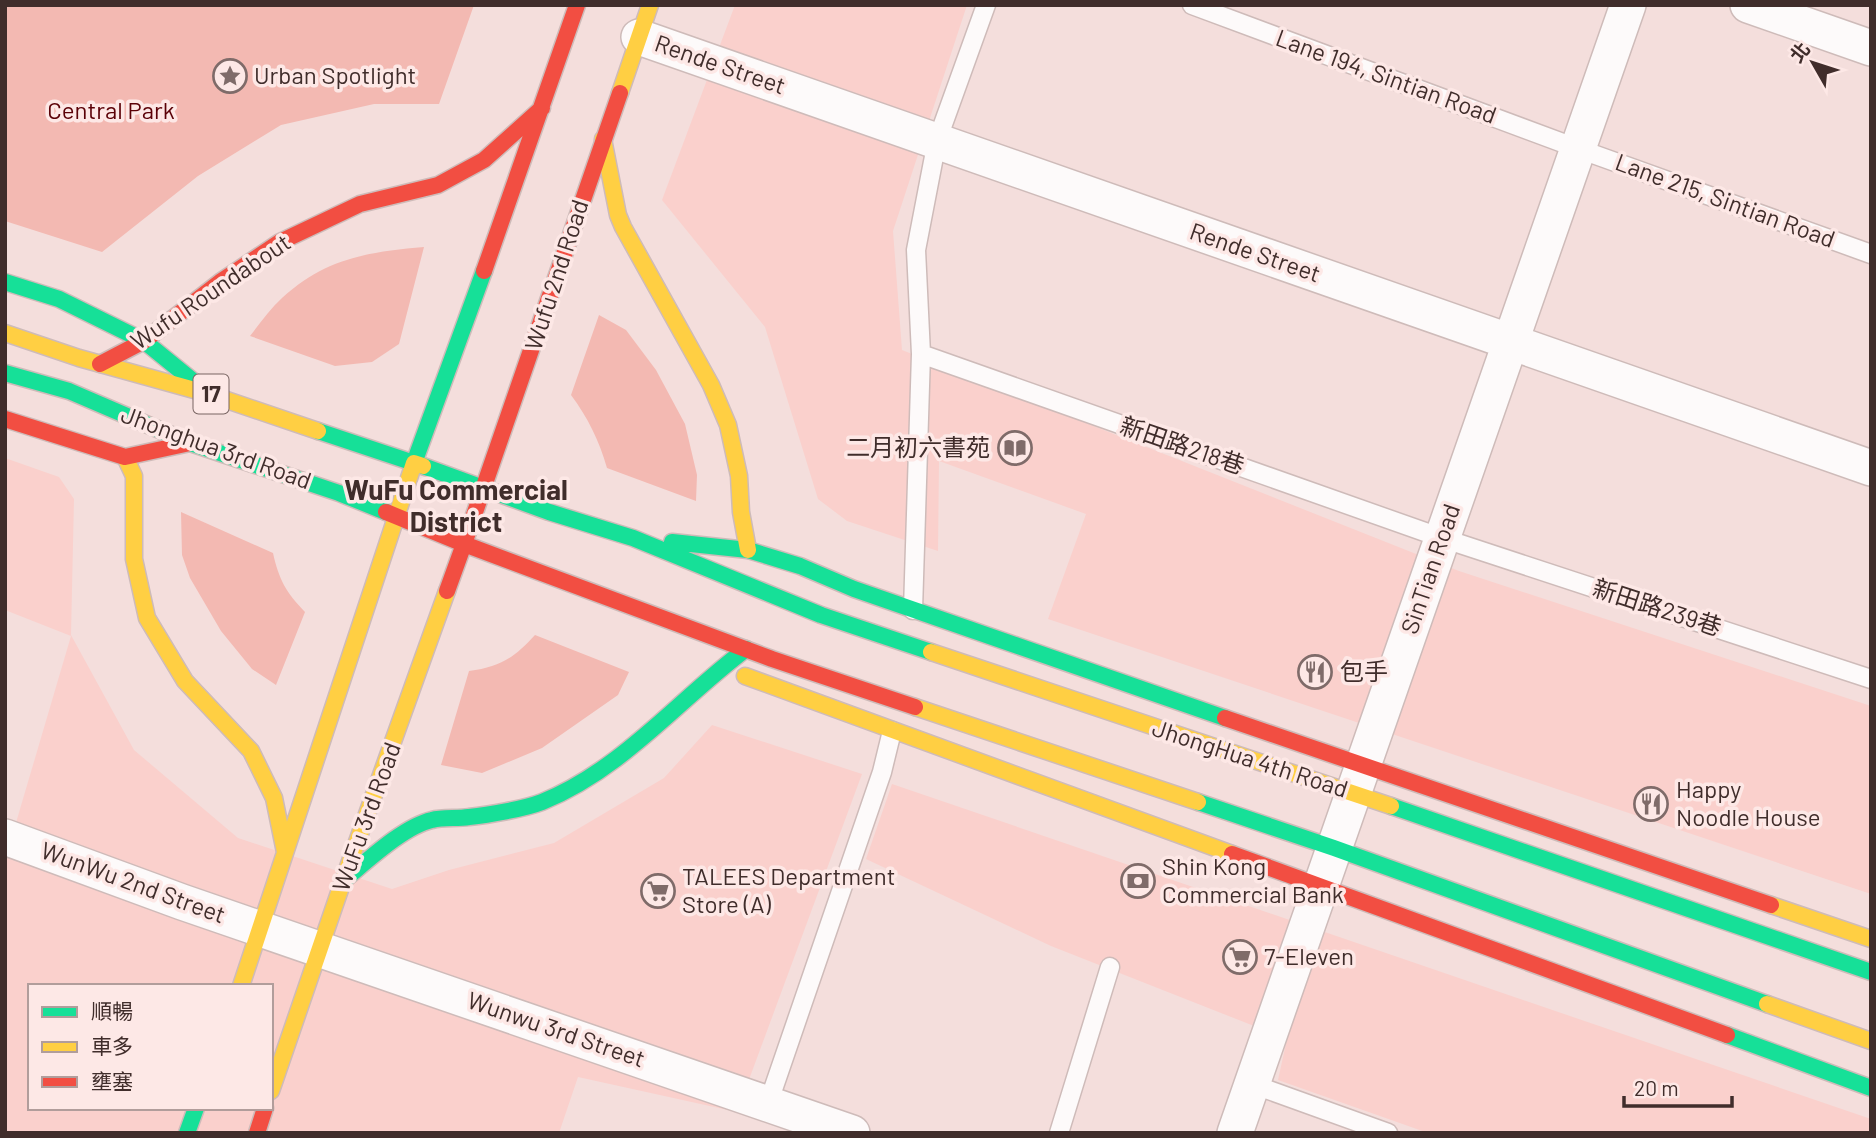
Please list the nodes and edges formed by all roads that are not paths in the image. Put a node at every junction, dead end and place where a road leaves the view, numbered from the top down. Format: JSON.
{"nodes":[{"id":1,"x":577,"y":5,"type":"edge"},
{"id":2,"x":986,"y":5,"type":"edge"},
{"id":3,"x":1192,"y":5,"type":"edge"},
{"id":4,"x":1628,"y":5,"type":"edge"},
{"id":5,"x":1748,"y":5,"type":"edge"},
{"id":6,"x":645,"y":21,"type":"edge"},
{"id":7,"x":1871,"y":48,"type":"edge"},
{"id":8,"x":542,"y":108,"type":"junction"},
{"id":9,"x":603,"y":139,"type":"junction"},
{"id":10,"x":937,"y":141,"type":"junction"},
{"id":11,"x":1579,"y":149,"type":"junction"},
{"id":12,"x":1871,"y":254,"type":"edge"},
{"id":13,"x":5,"y":282,"type":"edge"},
{"id":14,"x":5,"y":332,"type":"edge"},
{"id":15,"x":144,"y":341,"type":"junction"},
{"id":16,"x":1510,"y":342,"type":"junction"},
{"id":17,"x":921,"y":354,"type":"junction"},
{"id":18,"x":100,"y":364,"type":"junction"},
{"id":19,"x":5,"y":373,"type":"edge"},
{"id":20,"x":209,"y":394,"type":"junction"},
{"id":21,"x":5,"y":419,"type":"edge"},
{"id":22,"x":190,"y":443,"type":"junction"},
{"id":23,"x":125,"y":457,"type":"junction"},
{"id":24,"x":414,"y":463,"type":"junction"},
{"id":25,"x":1871,"y":468,"type":"edge"},
{"id":26,"x":484,"y":490,"type":"junction"},
{"id":27,"x":396,"y":516,"type":"junction"},
{"id":28,"x":633,"y":538,"type":"junction"},
{"id":29,"x":1442,"y":538,"type":"junction"},
{"id":30,"x":464,"y":544,"type":"junction"},
{"id":31,"x":748,"y":550,"type":"junction"},
{"id":32,"x":913,"y":610,"type":"junction"},
{"id":33,"x":665,"y":619,"type":"junction"},
{"id":34,"x":746,"y":649,"type":"junction"},
{"id":35,"x":720,"y":667,"type":"junction"},
{"id":36,"x":1871,"y":679,"type":"edge"},
{"id":37,"x":892,"y":731,"type":"junction"},
{"id":38,"x":1358,"y":780,"type":"junction"},
{"id":39,"x":6,"y":839,"type":"edge"},
{"id":40,"x":1334,"y":848,"type":"junction"},
{"id":41,"x":285,"y":854,"type":"junction"},
{"id":42,"x":343,"y":881,"type":"junction"},
{"id":43,"x":1319,"y":888,"type":"junction"},
{"id":44,"x":261,"y":928,"type":"junction"},
{"id":45,"x":1871,"y":939,"type":"edge"},
{"id":46,"x":320,"y":948,"type":"junction"},
{"id":47,"x":1110,"y":967,"type":"dead end"},
{"id":48,"x":1871,"y":972,"type":"edge"},
{"id":49,"x":242,"y":984,"type":"edge"},
{"id":50,"x":1871,"y":1041,"type":"edge"},
{"id":51,"x":1252,"y":1084,"type":"junction"},
{"id":52,"x":273,"y":1085,"type":"edge"},
{"id":53,"x":1871,"y":1088,"type":"edge"},
{"id":54,"x":195,"y":1110,"type":"edge"},
{"id":55,"x":264,"y":1110,"type":"edge"},
{"id":56,"x":763,"y":1118,"type":"edge"},
{"id":57,"x":187,"y":1133,"type":"edge"},
{"id":58,"x":257,"y":1133,"type":"edge"},
{"id":59,"x":852,"y":1133,"type":"edge"},
{"id":60,"x":1059,"y":1133,"type":"edge"},
{"id":61,"x":1235,"y":1133,"type":"edge"},
{"id":62,"x":1388,"y":1133,"type":"edge"}],
"edges":[{"from":1,"to":8,"type":"street"},
{"from":2,"to":10,"type":"lane"},
{"from":3,"to":11,"type":"lane","name":"Lane 194, Sintian Road"},
{"from":4,"to":11,"type":"street","name":"SinTian Road"},
{"from":5,"to":7,"type":"street"},
{"from":6,"to":9,"type":"street","name":"Wufu 2nd Road"},
{"from":6,"to":10,"type":"street","name":"Rende Street"},
{"from":8,"to":15,"type":"street","name":"Wufu Roundabout"},
{"from":8,"to":24,"type":"street"},
{"from":9,"to":26,"type":"street","name":"Wufu 2nd Road"},
{"from":9,"to":31,"type":"street"},
{"from":10,"to":16,"type":"street","name":"Rende Street"},
{"from":10,"to":17,"type":"lane"},
{"from":11,"to":12,"type":"lane","name":"Lane 215, Sintian Road"},
{"from":11,"to":16,"type":"street","name":"SinTian Road"},
{"from":13,"to":15,"type":"street","name":"Jhonghua 3rd Road","number":"17"},
{"from":14,"to":18,"type":"street","name":"Jhonghua 3rd Road","number":"17"},
{"from":15,"to":18,"type":"street","name":"Wufu Roundabout"},
{"from":15,"to":20,"type":"street","name":"Jhonghua 3rd Road","number":"17"},
{"from":16,"to":25,"type":"street","name":"Rende Street"},
{"from":16,"to":29,"type":"street","name":"SinTian Road"},
{"from":17,"to":29,"type":"lane","name":"新田路218巷"},
{"from":17,"to":32,"type":"lane"},
{"from":18,"to":20,"type":"street","name":"Jhonghua 3rd Road","number":"17"},
{"from":19,"to":22,"type":"street","name":"Jhonghua 3rd Road","number":"17"},
{"from":20,"to":24,"type":"street","name":"Jhonghua 3rd Road","number":"17"},
{"from":21,"to":23,"type":"street","name":"Jhonghua 3rd Road","number":"17"},
{"from":22,"to":23,"type":"street","name":"Jhonghua 3rd Road","number":"17"},
{"from":22,"to":27,"type":"street","name":"Jhonghua 3rd Road","number":"17"},
{"from":23,"to":41,"type":"street"},
{"from":24,"to":26,"type":"street","name":"JhongHua 4th Road"},
{"from":24,"to":27,"type":"street"},
{"from":26,"to":28,"type":"street","name":"JhongHua 4th Road"},
{"from":26,"to":30,"type":"street","name":"Wufu 2nd Road"},
{"from":27,"to":30,"type":"street","name":"Jhonghua 3rd Road","number":"17"},
{"from":27,"to":41,"type":"street"},
{"from":28,"to":31,"type":"street","name":"JhongHua 4th Road"},
{"from":28,"to":38,"type":"street","name":"JhongHua 4th Road"},
{"from":29,"to":36,"type":"lane","name":"新田路239巷"},
{"from":29,"to":38,"type":"street","name":"SinTian Road"},
{"from":30,"to":33,"type":"street"},
{"from":30,"to":42,"type":"street","name":"WuFu 3rd Road"},
{"from":31,"to":32,"type":"street","name":"JhongHua 4th Road"},
{"from":32,"to":38,"type":"street","name":"JhongHua 4th Road"},
{"from":33,"to":34,"type":"street"},
{"from":33,"to":35,"type":"street"},
{"from":34,"to":35,"type":"street"},
{"from":34,"to":40,"type":"street"},
{"from":35,"to":37,"type":"street"},
{"from":35,"to":42,"type":"street"},
{"from":37,"to":43,"type":"street"},
{"from":37,"to":56,"type":"lane"},
{"from":38,"to":40,"type":"street","name":"SinTian Road"},
{"from":38,"to":45,"type":"street","name":"JhongHua 4th Road"},
{"from":38,"to":48,"type":"street","name":"JhongHua 4th Road"},
{"from":39,"to":44,"type":"street","name":"WunWu 2nd Street"},
{"from":40,"to":43,"type":"street","name":"SinTian Road"},
{"from":40,"to":50,"type":"street"},
{"from":41,"to":44,"type":"street"},
{"from":42,"to":46,"type":"street","name":"WuFu 3rd Road"},
{"from":43,"to":51,"type":"street","name":"SinTian Road"},
{"from":43,"to":53,"type":"street"},
{"from":44,"to":46,"type":"street","name":"Wunwu 3rd Street"},
{"from":44,"to":49,"type":"street"},
{"from":46,"to":52,"type":"street","name":"WuFu 3rd Road"},
{"from":46,"to":56,"type":"street","name":"Wunwu 3rd Street"},
{"from":47,"to":60,"type":"lane"},
{"from":51,"to":61,"type":"street","name":"SinTian Road"},
{"from":51,"to":62,"type":"lane"},
{"from":54,"to":57,"type":"street"},
{"from":55,"to":58,"type":"street"},
{"from":56,"to":59,"type":"street","name":"Wunwu 3rd Street"}]}
